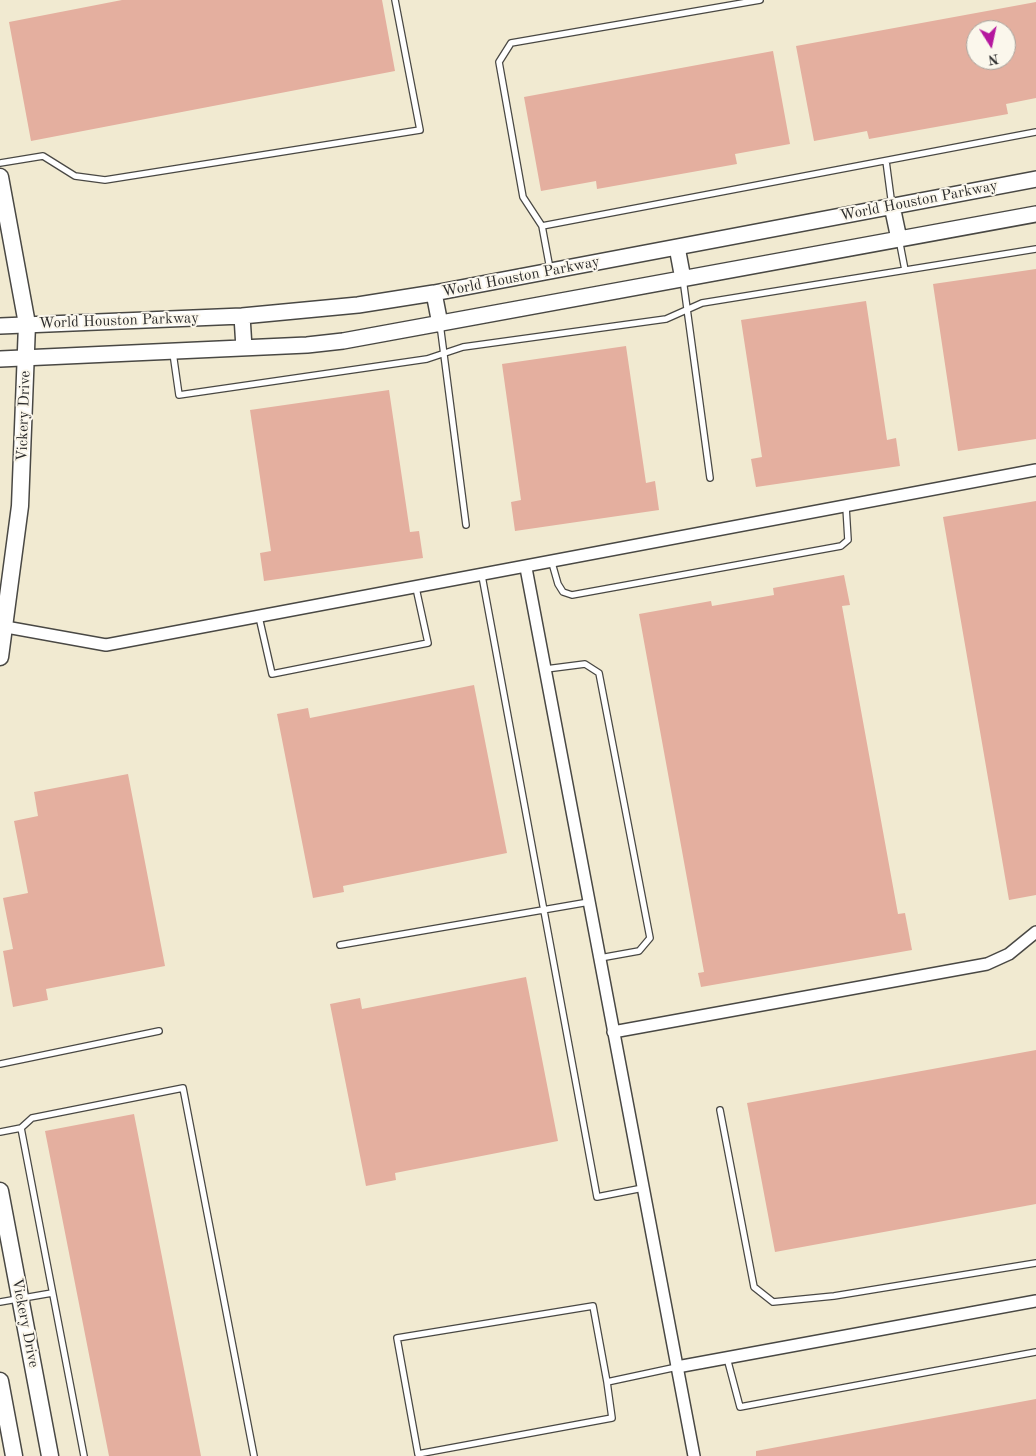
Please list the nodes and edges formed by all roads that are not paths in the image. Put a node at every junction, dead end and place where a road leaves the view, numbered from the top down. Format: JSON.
{"nodes":[{"id":1,"x":395,"y":0,"type":"edge"},
{"id":2,"x":760,"y":0,"type":"edge"},
{"id":3,"x":1036,"y":132,"type":"edge"},
{"id":4,"x":886,"y":161,"type":"junction"},
{"id":5,"x":0,"y":163,"type":"edge"},
{"id":6,"x":0,"y":177,"type":"edge"},
{"id":7,"x":1036,"y":179,"type":"edge"},
{"id":8,"x":892,"y":206,"type":"junction"},
{"id":9,"x":1036,"y":214,"type":"edge"},
{"id":10,"x":542,"y":226,"type":"junction"},
{"id":11,"x":899,"y":239,"type":"junction"},
{"id":12,"x":677,"y":247,"type":"junction"},
{"id":13,"x":1036,"y":249,"type":"edge"},
{"id":14,"x":904,"y":270,"type":"junction"},
{"id":15,"x":550,"y":271,"type":"junction"},
{"id":16,"x":683,"y":279,"type":"junction"},
{"id":17,"x":434,"y":293,"type":"junction"},
{"id":18,"x":687,"y":309,"type":"junction"},
{"id":19,"x":242,"y":316,"type":"junction"},
{"id":20,"x":27,"y":324,"type":"junction"},
{"id":21,"x":440,"y":324,"type":"junction"},
{"id":22,"x":0,"y":326,"type":"edge"},
{"id":23,"x":244,"y":348,"type":"junction"},
{"id":24,"x":172,"y":351,"type":"junction"},
{"id":25,"x":445,"y":353,"type":"junction"},
{"id":26,"x":26,"y":357,"type":"junction"},
{"id":27,"x":0,"y":358,"type":"edge"},
{"id":28,"x":1036,"y":470,"type":"edge"},
{"id":29,"x":710,"y":478,"type":"dead end"},
{"id":30,"x":846,"y":507,"type":"junction"},
{"id":31,"x":466,"y":524,"type":"dead end"},
{"id":32,"x":552,"y":563,"type":"junction"},
{"id":33,"x":526,"y":568,"type":"junction"},
{"id":34,"x":482,"y":576,"type":"junction"},
{"id":35,"x":416,"y":588,"type":"junction"},
{"id":36,"x":258,"y":617,"type":"junction"},
{"id":37,"x":2,"y":627,"type":"edge"},
{"id":38,"x":0,"y":657,"type":"edge"},
{"id":39,"x":546,"y":669,"type":"junction"},
{"id":40,"x":589,"y":902,"type":"junction"},
{"id":41,"x":544,"y":911,"type":"junction"},
{"id":42,"x":1036,"y":932,"type":"edge"},
{"id":43,"x":340,"y":945,"type":"dead end"},
{"id":44,"x":600,"y":958,"type":"junction"},
{"id":45,"x":159,"y":1032,"type":"dead end"},
{"id":46,"x":614,"y":1032,"type":"junction"},
{"id":47,"x":0,"y":1064,"type":"edge"},
{"id":48,"x":720,"y":1110,"type":"dead end"},
{"id":49,"x":20,"y":1128,"type":"junction"},
{"id":50,"x":0,"y":1132,"type":"edge"},
{"id":51,"x":643,"y":1188,"type":"junction"},
{"id":52,"x":0,"y":1191,"type":"edge"},
{"id":53,"x":1036,"y":1263,"type":"edge"},
{"id":54,"x":52,"y":1293,"type":"junction"},
{"id":55,"x":20,"y":1299,"type":"junction"},
{"id":56,"x":1036,"y":1301,"type":"edge"},
{"id":57,"x":0,"y":1302,"type":"edge"},
{"id":58,"x":1036,"y":1352,"type":"edge"},
{"id":59,"x":727,"y":1358,"type":"junction"},
{"id":60,"x":677,"y":1367,"type":"junction"},
{"id":61,"x":0,"y":1381,"type":"edge"},
{"id":62,"x":607,"y":1382,"type":"junction"},
{"id":63,"x":14,"y":1456,"type":"edge"},
{"id":64,"x":50,"y":1456,"type":"edge"},
{"id":65,"x":84,"y":1456,"type":"edge"},
{"id":66,"x":254,"y":1456,"type":"edge"},
{"id":67,"x":694,"y":1456,"type":"edge"}],
"edges":[{"from":1,"to":5,"type":"lane"},
{"from":2,"to":10,"type":"lane"},
{"from":3,"to":4,"type":"lane"},
{"from":4,"to":8,"type":"lane"},
{"from":4,"to":10,"type":"lane"},
{"from":6,"to":20,"type":"main road","name":"Vickery Drive"},
{"from":7,"to":8,"type":"street","name":"World Houston Parkway"},
{"from":8,"to":11,"type":"street"},
{"from":8,"to":12,"type":"street","name":"World Houston Parkway"},
{"from":9,"to":11,"type":"street","name":"World Houston Parkway"},
{"from":10,"to":15,"type":"lane"},
{"from":11,"to":14,"type":"lane"},
{"from":11,"to":16,"type":"street","name":"World Houston Parkway"},
{"from":12,"to":15,"type":"street","name":"World Houston Parkway"},
{"from":12,"to":16,"type":"street"},
{"from":13,"to":14,"type":"lane"},
{"from":14,"to":18,"type":"lane"},
{"from":15,"to":17,"type":"street","name":"World Houston Parkway"},
{"from":16,"to":18,"type":"lane"},
{"from":16,"to":21,"type":"street","name":"World Houston Parkway"},
{"from":17,"to":19,"type":"street","name":"World Houston Parkway"},
{"from":17,"to":21,"type":"street"},
{"from":18,"to":25,"type":"lane"},
{"from":18,"to":29,"type":"lane"},
{"from":19,"to":20,"type":"street","name":"World Houston Parkway"},
{"from":19,"to":23,"type":"street"},
{"from":20,"to":22,"type":"street","name":"World Houston Parkway"},
{"from":20,"to":26,"type":"main road","name":"Vickery Drive"},
{"from":21,"to":23,"type":"street","name":"World Houston Parkway"},
{"from":21,"to":25,"type":"lane"},
{"from":23,"to":24,"type":"street","name":"World Houston Parkway"},
{"from":24,"to":25,"type":"lane"},
{"from":24,"to":26,"type":"street","name":"World Houston Parkway"},
{"from":25,"to":31,"type":"lane"},
{"from":26,"to":27,"type":"street","name":"World Houston Parkway"},
{"from":26,"to":37,"type":"main road","name":"Vickery Drive"},
{"from":28,"to":30,"type":"street"},
{"from":30,"to":32,"type":"street"},
{"from":30,"to":32,"type":"lane"},
{"from":32,"to":33,"type":"street"},
{"from":33,"to":34,"type":"street"},
{"from":33,"to":39,"type":"street"},
{"from":34,"to":35,"type":"street"},
{"from":34,"to":41,"type":"lane"},
{"from":35,"to":36,"type":"street"},
{"from":35,"to":36,"type":"lane"},
{"from":36,"to":37,"type":"street"},
{"from":37,"to":38,"type":"main road","name":"Vickery Drive"},
{"from":39,"to":40,"type":"street"},
{"from":39,"to":44,"type":"lane"},
{"from":40,"to":41,"type":"lane"},
{"from":40,"to":44,"type":"street"},
{"from":41,"to":43,"type":"lane"},
{"from":41,"to":51,"type":"lane"},
{"from":42,"to":46,"type":"street"},
{"from":44,"to":46,"type":"street"},
{"from":45,"to":47,"type":"lane"},
{"from":46,"to":51,"type":"street"},
{"from":48,"to":53,"type":"lane"},
{"from":49,"to":50,"type":"lane"},
{"from":49,"to":54,"type":"lane"},
{"from":49,"to":66,"type":"lane"},
{"from":51,"to":60,"type":"street"},
{"from":52,"to":55,"type":"main road","name":"Vickery Drive"},
{"from":54,"to":55,"type":"lane"},
{"from":54,"to":65,"type":"lane"},
{"from":55,"to":57,"type":"lane"},
{"from":55,"to":64,"type":"main road","name":"Vickery Drive"},
{"from":56,"to":59,"type":"street"},
{"from":58,"to":59,"type":"lane"},
{"from":59,"to":60,"type":"street"},
{"from":60,"to":62,"type":"lane"},
{"from":60,"to":67,"type":"street"},
{"from":61,"to":63,"type":"main road"},
{"from":62,"to":62,"type":"lane"}]}
